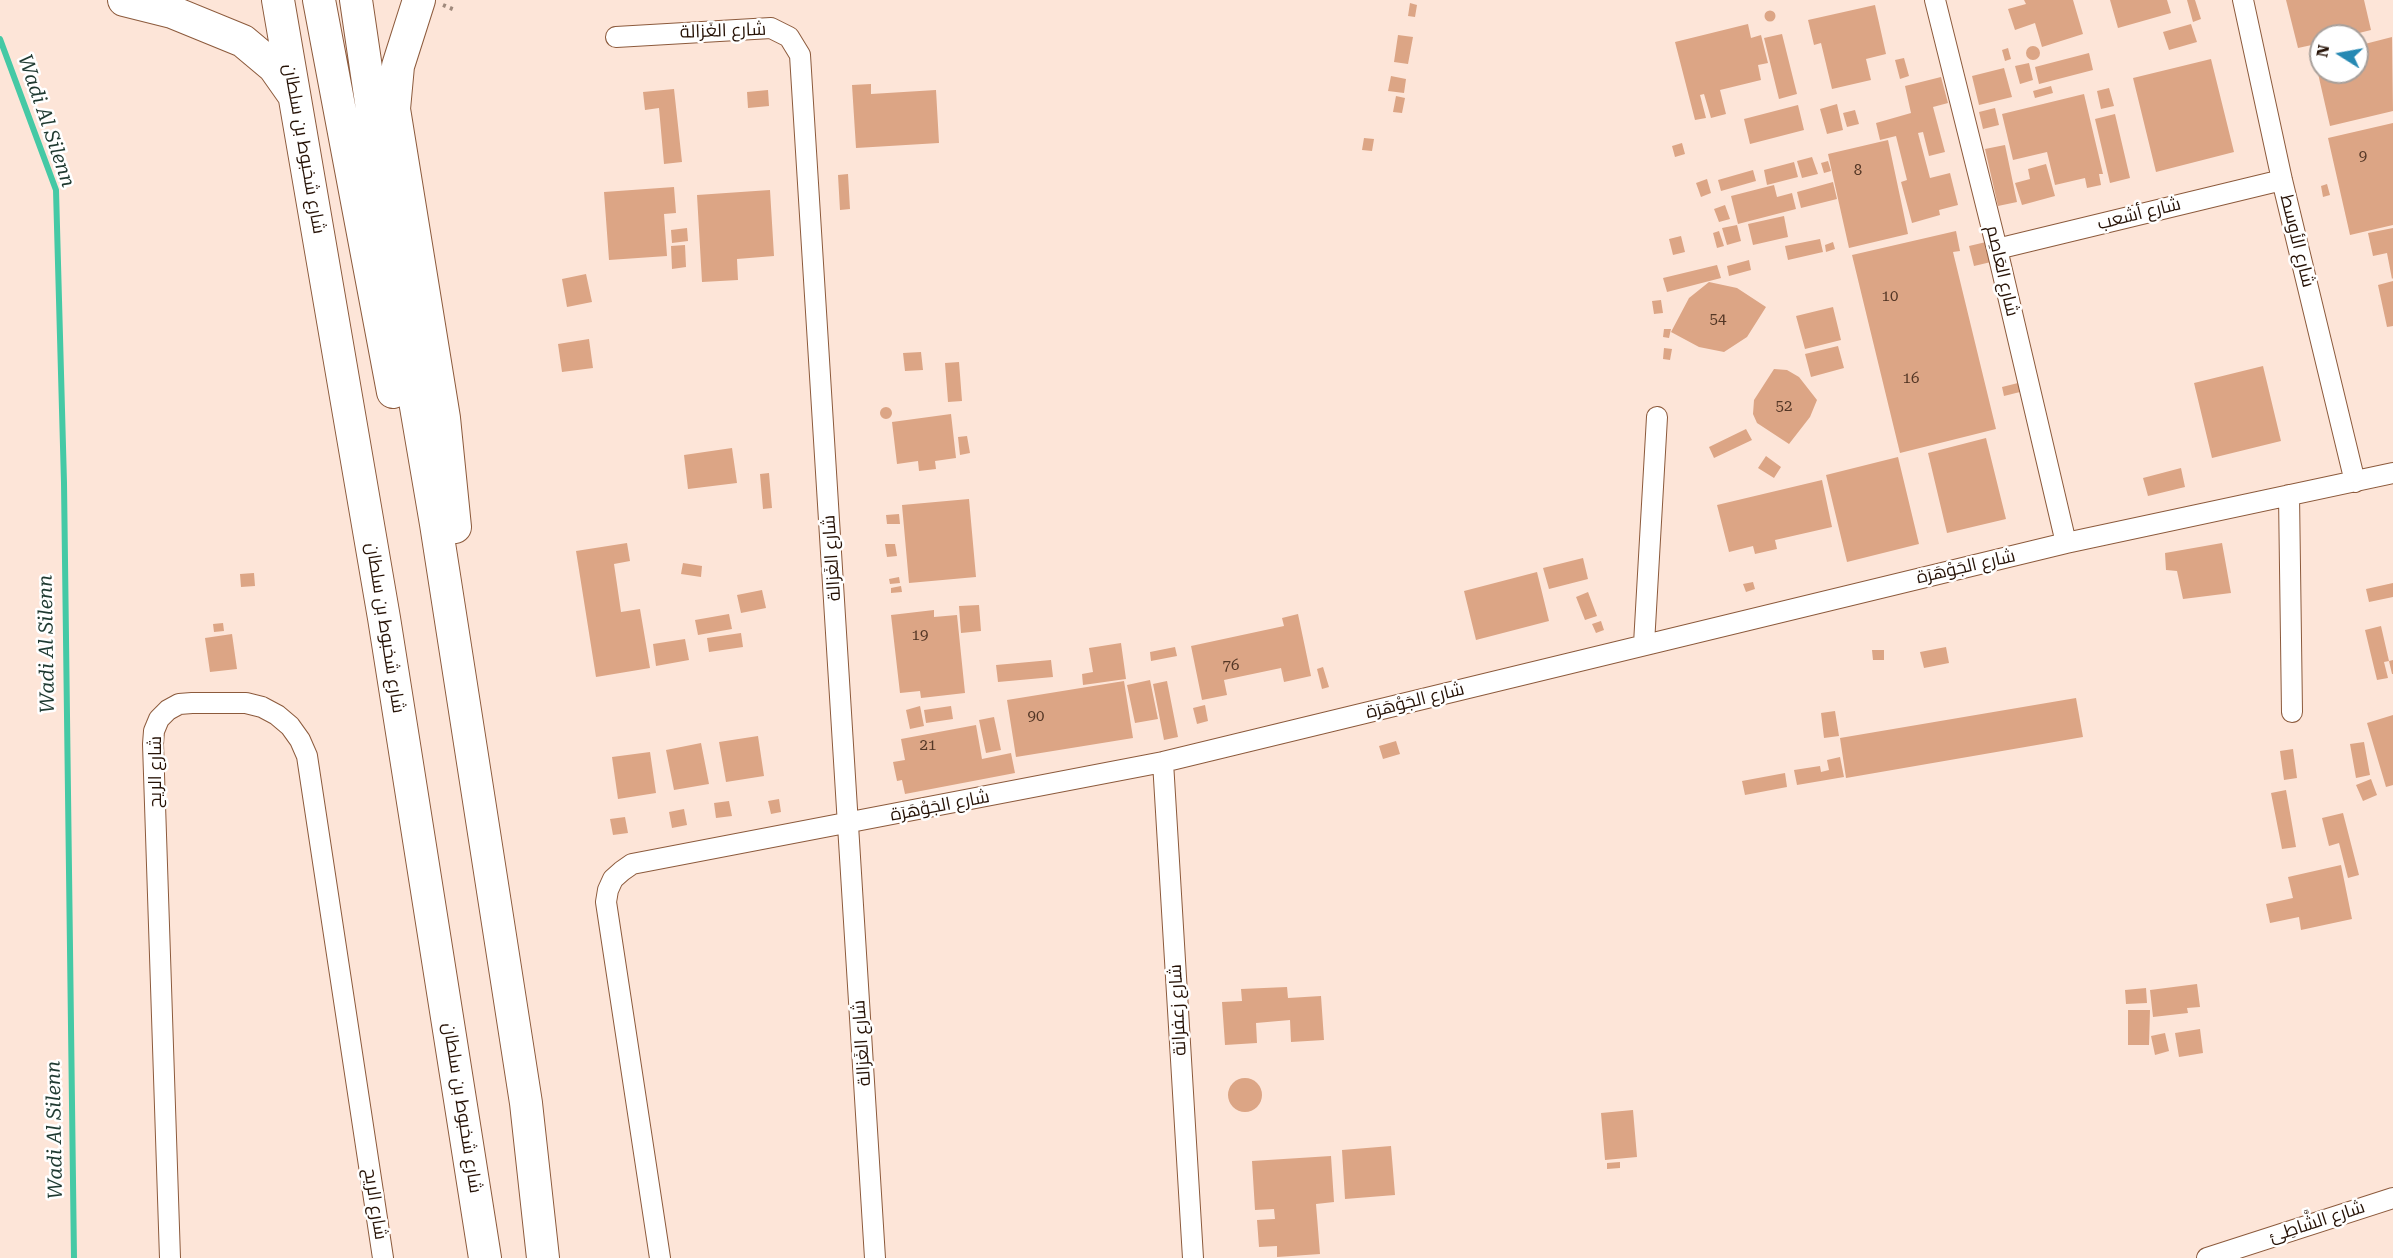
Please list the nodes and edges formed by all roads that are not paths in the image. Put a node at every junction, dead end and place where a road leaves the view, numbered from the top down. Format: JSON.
{"nodes":[{"id":1,"x":124,"y":0,"type":"edge"},
{"id":2,"x":278,"y":0,"type":"edge"},
{"id":3,"x":319,"y":0,"type":"edge"},
{"id":4,"x":356,"y":0,"type":"edge"},
{"id":5,"x":419,"y":0,"type":"edge"},
{"id":6,"x":1935,"y":0,"type":"edge"},
{"id":7,"x":2243,"y":0,"type":"edge"},
{"id":8,"x":616,"y":37,"type":"dead end"},
{"id":9,"x":296,"y":101,"type":"junction"},
{"id":10,"x":2282,"y":180,"type":"junction"},
{"id":11,"x":1997,"y":249,"type":"junction"},
{"id":12,"x":1657,"y":417,"type":"dead end"},
{"id":13,"x":2393,"y":473,"type":"edge"},
{"id":14,"x":2355,"y":482,"type":"junction"},
{"id":15,"x":2289,"y":495,"type":"junction"},
{"id":16,"x":436,"y":524,"type":"junction"},
{"id":17,"x":2066,"y":543,"type":"junction"},
{"id":18,"x":444,"y":574,"type":"junction"},
{"id":19,"x":1644,"y":644,"type":"junction"},
{"id":20,"x":2292,"y":712,"type":"dead end"},
{"id":21,"x":1163,"y":762,"type":"junction"},
{"id":22,"x":848,"y":824,"type":"junction"},
{"id":23,"x":2393,"y":1198,"type":"edge"},
{"id":24,"x":170,"y":1258,"type":"edge"},
{"id":25,"x":383,"y":1258,"type":"edge"},
{"id":26,"x":485,"y":1258,"type":"edge"},
{"id":27,"x":543,"y":1258,"type":"edge"},
{"id":28,"x":660,"y":1258,"type":"edge"},
{"id":29,"x":875,"y":1258,"type":"edge"},
{"id":30,"x":1193,"y":1258,"type":"edge"},
{"id":31,"x":2207,"y":1258,"type":"edge"}],
"edges":[{"from":1,"to":9,"type":"main road"},
{"from":2,"to":9,"type":"main road","name":"شارع شخبوط بن سلطان"},
{"from":3,"to":16,"type":"main road"},
{"from":4,"to":16,"type":"main road"},
{"from":5,"to":18,"type":"main road"},
{"from":6,"to":11,"type":"street","name":"شارع العَاصِم"},
{"from":7,"to":10,"type":"street","name":"شارع الأوسط"},
{"from":8,"to":22,"type":"street","name":"شارع الغَزالة"},
{"from":9,"to":26,"type":"main road","name":"شارع شخبوط بن سلطان"},
{"from":10,"to":11,"type":"street","name":"شارع أشعب"},
{"from":10,"to":14,"type":"street","name":"شارع الأوسط"},
{"from":11,"to":17,"type":"street","name":"شارع العَاصِم"},
{"from":12,"to":19,"type":"street"},
{"from":13,"to":14,"type":"street","name":"شارع الجَوْهَرَة"},
{"from":14,"to":15,"type":"street","name":"شارع الجَوْهَرَة"},
{"from":15,"to":17,"type":"street","name":"شارع الجَوْهَرَة"},
{"from":15,"to":20,"type":"street"},
{"from":16,"to":18,"type":"main road"},
{"from":17,"to":19,"type":"street","name":"شارع الجَوْهَرَة"},
{"from":18,"to":27,"type":"main road"},
{"from":19,"to":21,"type":"street","name":"شارع الجَوْهَرَة"},
{"from":21,"to":22,"type":"street","name":"شارع الجَوْهَرَة"},
{"from":21,"to":30,"type":"street","name":"شارع زعفرانة"},
{"from":22,"to":28,"type":"street","name":"شارع الجَوْهَرَة"},
{"from":22,"to":29,"type":"street","name":"شارع الغَزالة"},
{"from":23,"to":31,"type":"street","name":"شارع الشَّاطِئ"},
{"from":24,"to":25,"type":"street","name":"شارع الريح"}]}
